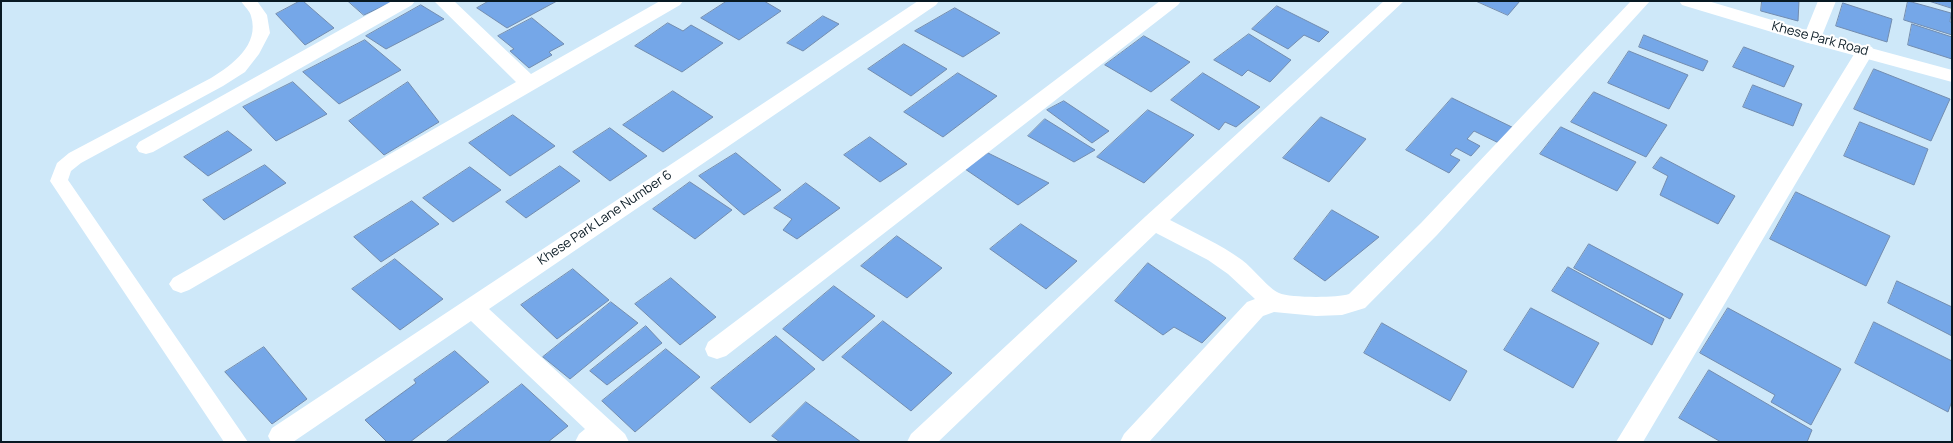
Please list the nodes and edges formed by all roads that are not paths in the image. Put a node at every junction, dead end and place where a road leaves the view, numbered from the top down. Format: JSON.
{"nodes":[{"id":1,"x":249,"y":1,"type":"edge"},
{"id":2,"x":406,"y":1,"type":"edge"},
{"id":3,"x":443,"y":1,"type":"edge"},
{"id":4,"x":674,"y":1,"type":"edge"},
{"id":5,"x":930,"y":1,"type":"edge"},
{"id":6,"x":1172,"y":1,"type":"edge"},
{"id":7,"x":1395,"y":1,"type":"edge"},
{"id":8,"x":1641,"y":1,"type":"edge"},
{"id":9,"x":1688,"y":1,"type":"edge"},
{"id":10,"x":1827,"y":1,"type":"edge"},
{"id":11,"x":1812,"y":38,"type":"junction"},
{"id":12,"x":1865,"y":51,"type":"junction"},
{"id":13,"x":1952,"y":76,"type":"edge"},
{"id":14,"x":529,"y":82,"type":"junction"},
{"id":15,"x":146,"y":147,"type":"dead end"},
{"id":16,"x":1154,"y":222,"type":"junction"},
{"id":17,"x":181,"y":284,"type":"dead end"},
{"id":18,"x":1273,"y":302,"type":"junction"},
{"id":19,"x":472,"y":307,"type":"junction"},
{"id":20,"x":717,"y":349,"type":"dead end"},
{"id":21,"x":281,"y":436,"type":"dead end"},
{"id":22,"x":602,"y":438,"type":"edge"},
{"id":23,"x":237,"y":442,"type":"edge"},
{"id":24,"x":920,"y":442,"type":"edge"},
{"id":25,"x":1133,"y":442,"type":"edge"},
{"id":26,"x":1629,"y":442,"type":"edge"}],
"edges":[{"from":1,"to":23,"type":"lane"},
{"from":2,"to":15,"type":"street"},
{"from":3,"to":14,"type":"street"},
{"from":4,"to":14,"type":"street"},
{"from":5,"to":19,"type":"street","name":"Khese Park Lane Number 6"},
{"from":6,"to":20,"type":"street"},
{"from":7,"to":16,"type":"street"},
{"from":8,"to":18,"type":"street"},
{"from":9,"to":11,"type":"street","name":"Khese Park Road"},
{"from":10,"to":11,"type":"street"},
{"from":11,"to":12,"type":"street","name":"Khese Park Road"},
{"from":12,"to":13,"type":"street","name":"Khese Park Road"},
{"from":12,"to":26,"type":"street"},
{"from":14,"to":17,"type":"street"},
{"from":16,"to":18,"type":"street"},
{"from":16,"to":24,"type":"street"},
{"from":18,"to":25,"type":"street"},
{"from":19,"to":21,"type":"street","name":"Khese Park Lane Number 6"},
{"from":19,"to":22,"type":"street"}]}
